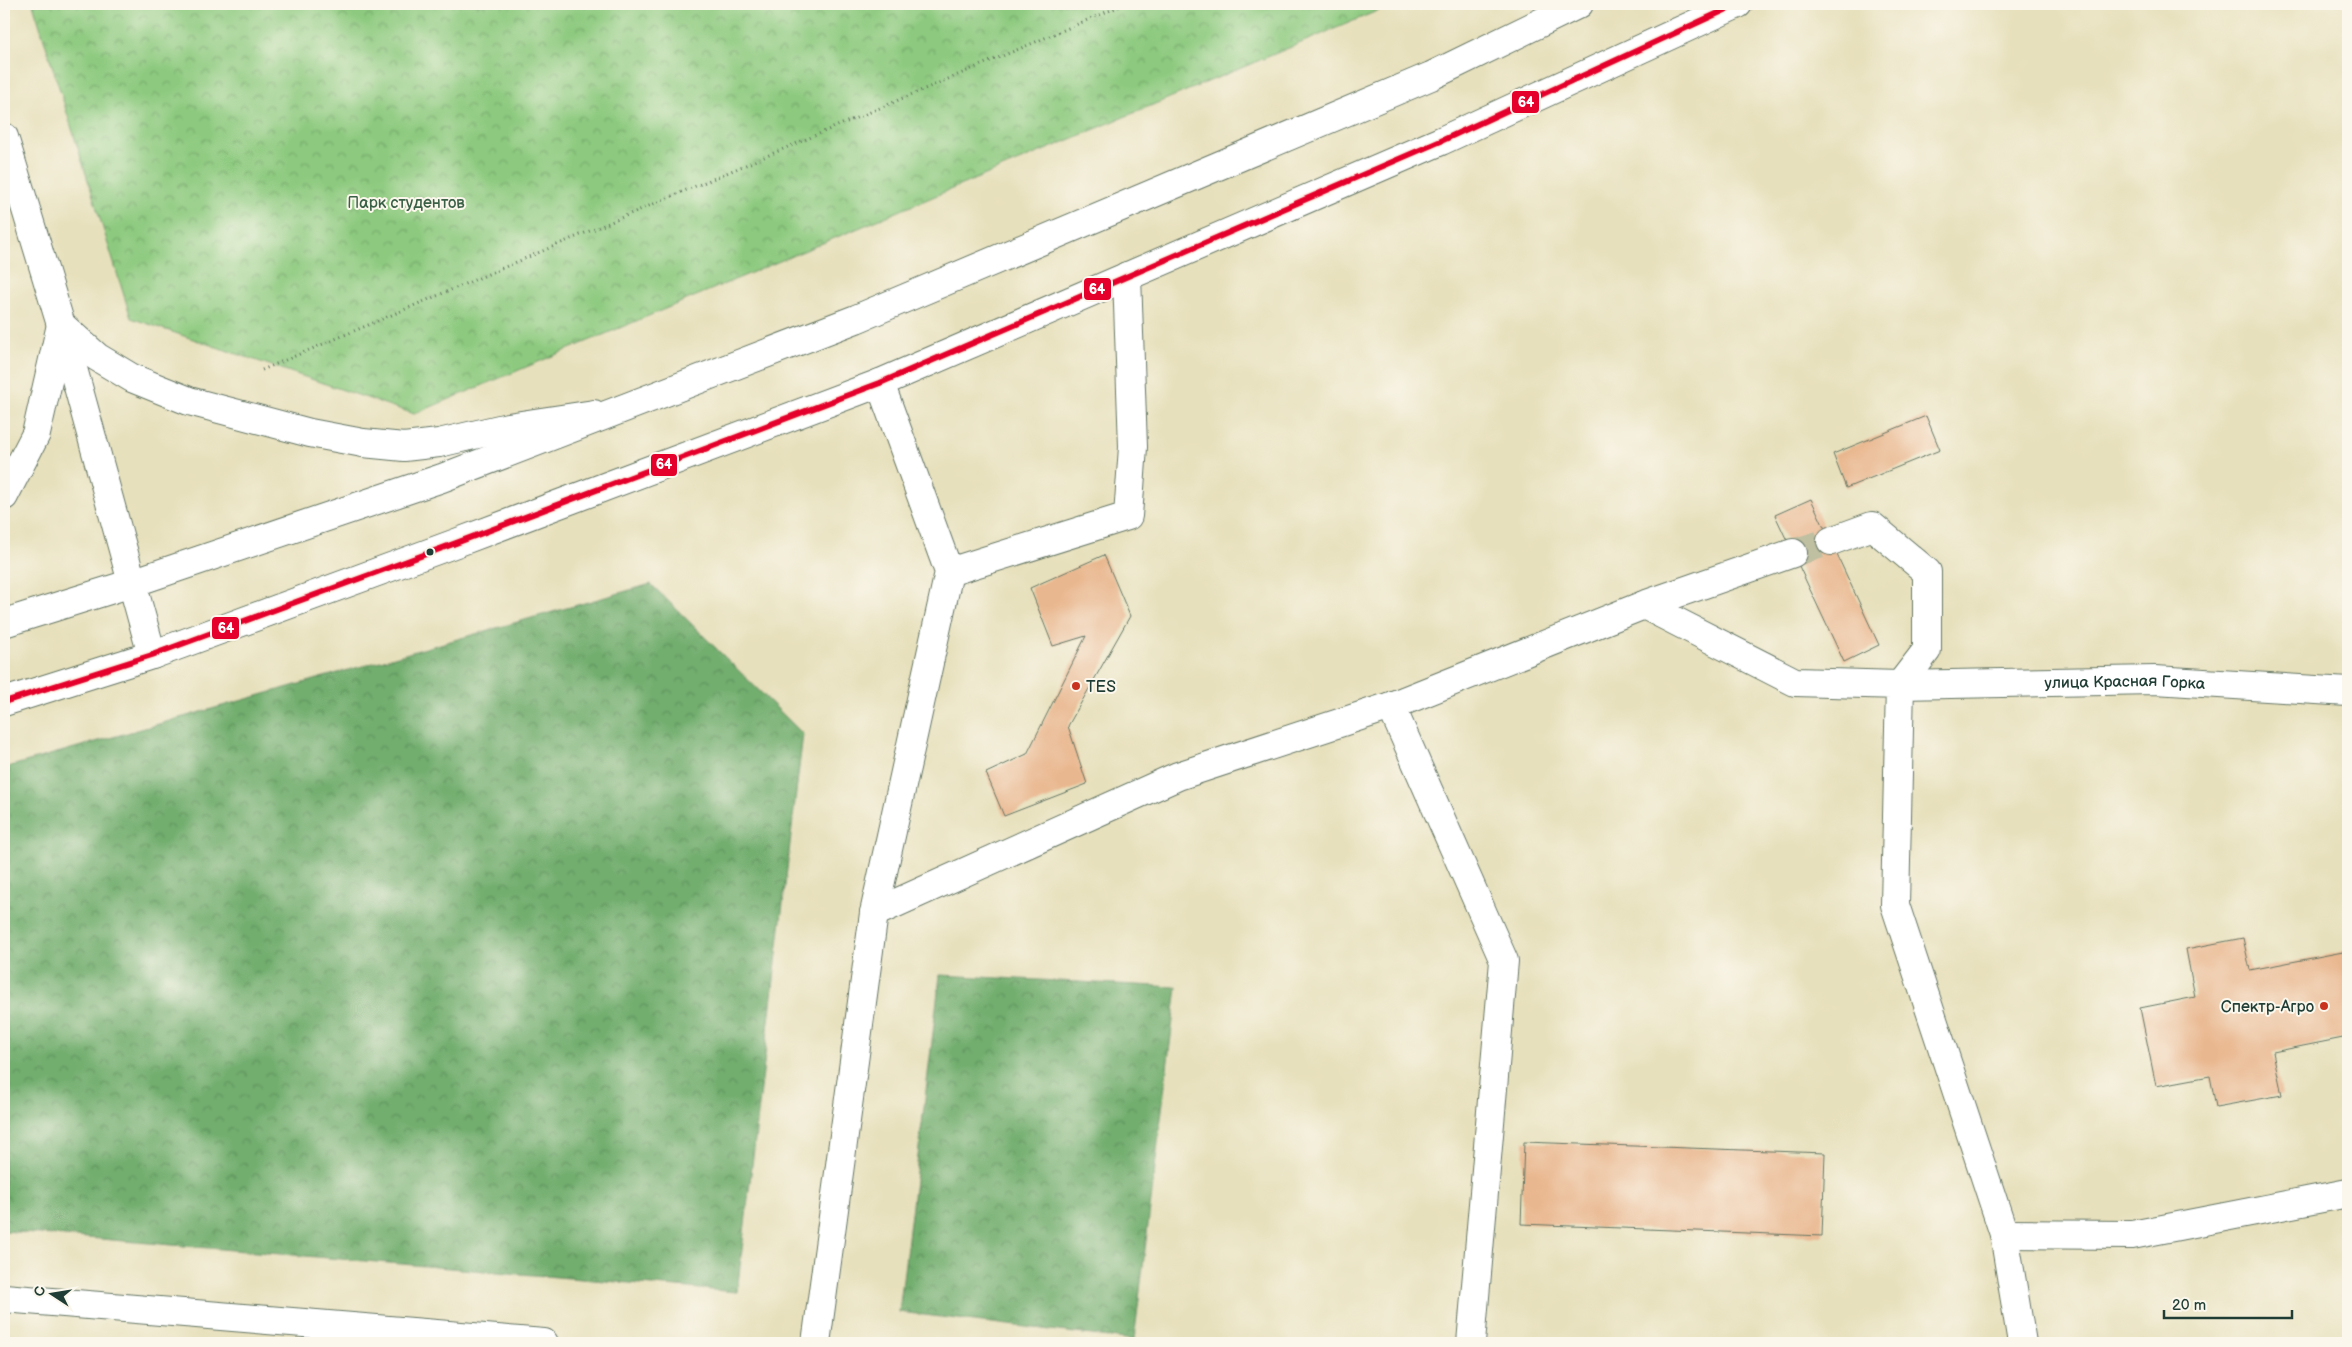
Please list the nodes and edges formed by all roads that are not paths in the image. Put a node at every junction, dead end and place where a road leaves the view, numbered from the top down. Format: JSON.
{"nodes":[{"id":1,"x":1579,"y":4,"type":"edge"},
{"id":2,"x":1738,"y":4,"type":"edge"},
{"id":3,"x":4,"y":137,"type":"edge"},
{"id":4,"x":1127,"y":276,"type":"junction"},
{"id":5,"x":61,"y":325,"type":"junction"},
{"id":6,"x":880,"y":383,"type":"junction"},
{"id":7,"x":621,"y":409,"type":"junction"},
{"id":8,"x":4,"y":496,"type":"edge"},
{"id":9,"x":1831,"y":541,"type":"tunnel mouth"},
{"id":10,"x":1793,"y":553,"type":"tunnel mouth"},
{"id":11,"x":949,"y":572,"type":"junction"},
{"id":12,"x":132,"y":583,"type":"junction"},
{"id":13,"x":1644,"y":605,"type":"junction"},
{"id":14,"x":4,"y":622,"type":"edge"},
{"id":15,"x":152,"y":655,"type":"junction"},
{"id":16,"x":1900,"y":686,"type":"junction"},
{"id":17,"x":2348,"y":692,"type":"edge"},
{"id":18,"x":4,"y":702,"type":"edge"},
{"id":19,"x":1391,"y":706,"type":"junction"},
{"id":20,"x":874,"y":913,"type":"junction"},
{"id":21,"x":2348,"y":1192,"type":"edge"},
{"id":22,"x":2004,"y":1234,"type":"junction"},
{"id":23,"x":4,"y":1298,"type":"edge"},
{"id":24,"x":544,"y":1343,"type":"edge"},
{"id":25,"x":816,"y":1343,"type":"edge"},
{"id":26,"x":1471,"y":1343,"type":"edge"},
{"id":27,"x":2022,"y":1343,"type":"edge"}],
"edges":[{"from":1,"to":7,"type":"street"},
{"from":2,"to":4,"type":"street"},
{"from":3,"to":5,"type":"street"},
{"from":4,"to":6,"type":"street"},
{"from":4,"to":11,"type":"street"},
{"from":5,"to":7,"type":"street"},
{"from":5,"to":8,"type":"street"},
{"from":5,"to":12,"type":"street"},
{"from":6,"to":11,"type":"street"},
{"from":6,"to":15,"type":"street"},
{"from":7,"to":12,"type":"street"},
{"from":9,"to":16,"type":"street"},
{"from":10,"to":13,"type":"street"},
{"from":11,"to":20,"type":"street"},
{"from":12,"to":14,"type":"street"},
{"from":12,"to":15,"type":"street"},
{"from":13,"to":16,"type":"street","name":"улица Красная Горка"},
{"from":13,"to":19,"type":"street"},
{"from":15,"to":18,"type":"street"},
{"from":16,"to":17,"type":"street","name":"улица Красная Горка"},
{"from":16,"to":22,"type":"street"},
{"from":19,"to":20,"type":"street"},
{"from":19,"to":26,"type":"street"},
{"from":20,"to":25,"type":"street"},
{"from":21,"to":22,"type":"street"},
{"from":22,"to":27,"type":"street"},
{"from":23,"to":24,"type":"street"}]}
